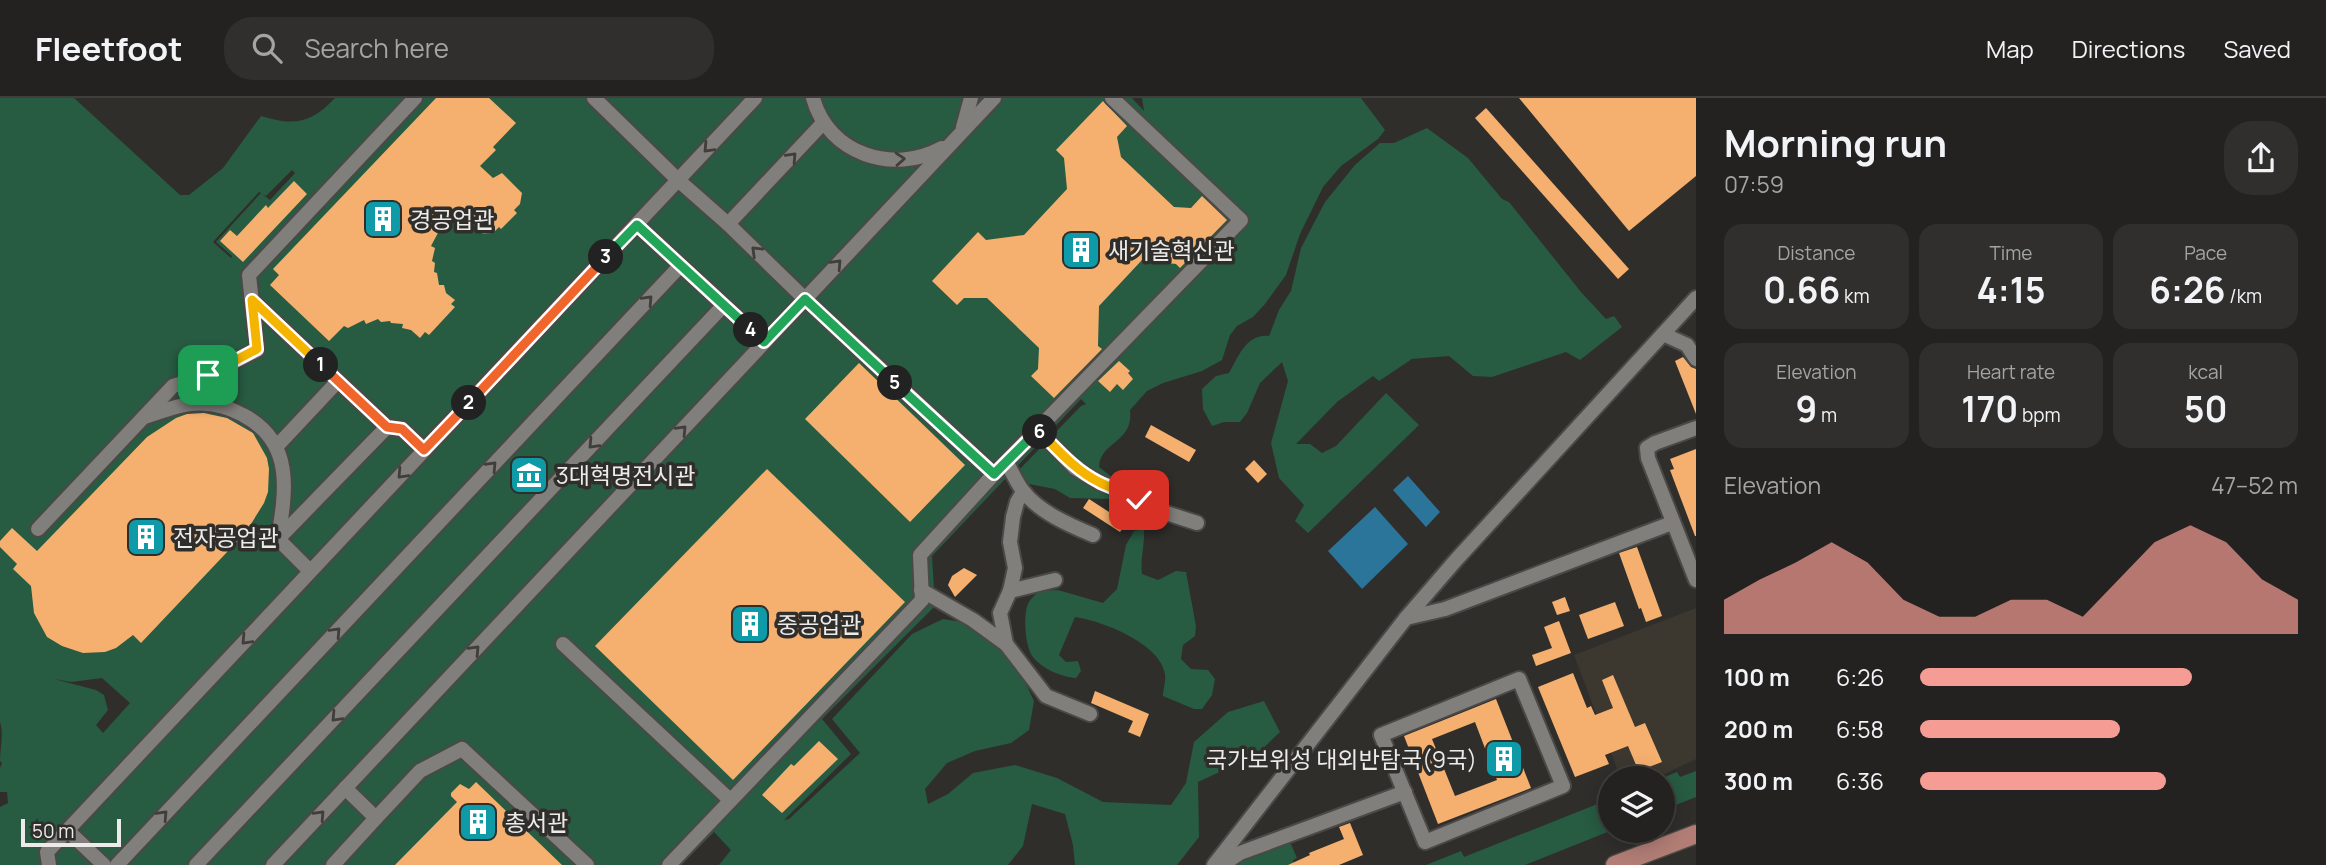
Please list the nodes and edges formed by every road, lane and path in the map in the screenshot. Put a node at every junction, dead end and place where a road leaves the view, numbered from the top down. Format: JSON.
{"nodes":[{"id":1,"x":415,"y":98,"type":"edge"},
{"id":2,"x":594,"y":98,"type":"edge"},
{"id":3,"x":755,"y":98,"type":"edge"},
{"id":4,"x":813,"y":98,"type":"edge"},
{"id":5,"x":971,"y":98,"type":"edge"},
{"id":6,"x":994,"y":98,"type":"edge"},
{"id":7,"x":1112,"y":98,"type":"edge"},
{"id":8,"x":823,"y":123,"type":"junction"},
{"id":9,"x":957,"y":138,"type":"junction"},
{"id":10,"x":678,"y":180,"type":"junction"},
{"id":11,"x":729,"y":224,"type":"junction"},
{"id":12,"x":637,"y":225,"type":"junction"},
{"id":13,"x":680,"y":266,"type":"junction"},
{"id":14,"x":1696,"y":298,"type":"edge"},
{"id":15,"x":805,"y":299,"type":"junction"},
{"id":16,"x":252,"y":300,"type":"junction"},
{"id":17,"x":723,"y":306,"type":"junction"},
{"id":18,"x":1663,"y":334,"type":"junction"},
{"id":19,"x":764,"y":342,"type":"junction"},
{"id":20,"x":1696,"y":359,"type":"edge"},
{"id":21,"x":338,"y":381,"type":"junction"},
{"id":22,"x":143,"y":418,"type":"junction"},
{"id":23,"x":387,"y":427,"type":"junction"},
{"id":24,"x":1696,"y":428,"type":"edge"},
{"id":25,"x":1038,"y":430,"type":"junction"},
{"id":26,"x":277,"y":446,"type":"junction"},
{"id":27,"x":424,"y":450,"type":"junction"},
{"id":28,"x":1006,"y":462,"type":"junction"},
{"id":29,"x":994,"y":474,"type":"junction"},
{"id":30,"x":1023,"y":492,"type":"junction"},
{"id":31,"x":1196,"y":523,"type":"dead end"},
{"id":32,"x":1672,"y":523,"type":"junction"},
{"id":33,"x":38,"y":529,"type":"dead end"},
{"id":34,"x":1093,"y":535,"type":"dead end"},
{"id":35,"x":278,"y":539,"type":"junction"},
{"id":36,"x":310,"y":571,"type":"junction"},
{"id":37,"x":1055,"y":580,"type":"dead end"},
{"id":38,"x":1696,"y":580,"type":"edge"},
{"id":39,"x":921,"y":590,"type":"junction"},
{"id":40,"x":1010,"y":591,"type":"junction"},
{"id":41,"x":1406,"y":618,"type":"junction"},
{"id":42,"x":563,"y":644,"type":"dead end"},
{"id":43,"x":1006,"y":644,"type":"junction"},
{"id":44,"x":1090,"y":714,"type":"dead end"},
{"id":45,"x":345,"y":788,"type":"junction"},
{"id":46,"x":1405,"y":792,"type":"junction"},
{"id":47,"x":730,"y":800,"type":"junction"},
{"id":48,"x":376,"y":818,"type":"junction"},
{"id":49,"x":67,"y":830,"type":"junction"},
{"id":50,"x":1696,"y":834,"type":"edge"},
{"id":51,"x":49,"y":865,"type":"edge"},
{"id":52,"x":104,"y":865,"type":"edge"},
{"id":53,"x":117,"y":865,"type":"edge"},
{"id":54,"x":196,"y":865,"type":"edge"},
{"id":55,"x":273,"y":865,"type":"edge"},
{"id":56,"x":333,"y":865,"type":"edge"},
{"id":57,"x":587,"y":865,"type":"edge"},
{"id":58,"x":669,"y":865,"type":"edge"},
{"id":59,"x":1214,"y":865,"type":"edge"},
{"id":60,"x":1222,"y":865,"type":"edge"},
{"id":61,"x":1615,"y":865,"type":"edge"}],
"edges":[{"from":1,"to":16,"type":"street"},
{"from":2,"to":10,"type":"street"},
{"from":3,"to":10,"type":"street","one_way":true},
{"from":4,"to":8,"type":"street"},
{"from":5,"to":9,"type":"street"},
{"from":6,"to":9,"type":"street"},
{"from":7,"to":25,"type":"street"},
{"from":8,"to":9,"type":"street","one_way":true},
{"from":11,"to":8,"type":"street","one_way":true},
{"from":15,"to":9,"type":"street","one_way":true},
{"from":10,"to":11,"type":"street"},
{"from":10,"to":12,"type":"street"},
{"from":15,"to":11,"type":"street","one_way":true},
{"from":12,"to":13,"type":"street"},
{"from":12,"to":27,"type":"street"},
{"from":13,"to":17,"type":"street"},
{"from":53,"to":13,"type":"street","one_way":true},
{"from":14,"to":18,"type":"street"},
{"from":15,"to":19,"type":"street"},
{"from":15,"to":29,"type":"street"},
{"from":16,"to":21,"type":"street"},
{"from":16,"to":22,"type":"street"},
{"from":17,"to":19,"type":"street"},
{"from":17,"to":54,"type":"street","one_way":true},
{"from":18,"to":20,"type":"street"},
{"from":18,"to":41,"type":"street"},
{"from":45,"to":19,"type":"street","one_way":true},
{"from":21,"to":23,"type":"street"},
{"from":21,"to":26,"type":"street"},
{"from":22,"to":26,"type":"street"},
{"from":22,"to":33,"type":"street"},
{"from":23,"to":27,"type":"street"},
{"from":23,"to":35,"type":"street"},
{"from":24,"to":32,"type":"street"},
{"from":25,"to":28,"type":"street"},
{"from":25,"to":31,"type":"street"},
{"from":26,"to":35,"type":"street"},
{"from":27,"to":36,"type":"street","one_way":true},
{"from":28,"to":29,"type":"street"},
{"from":28,"to":30,"type":"street"},
{"from":29,"to":39,"type":"street"},
{"from":30,"to":34,"type":"street"},
{"from":30,"to":40,"type":"street"},
{"from":32,"to":38,"type":"street"},
{"from":32,"to":41,"type":"street"},
{"from":35,"to":36,"type":"street"},
{"from":36,"to":49,"type":"street","one_way":true},
{"from":37,"to":40,"type":"street"},
{"from":39,"to":43,"type":"street"},
{"from":39,"to":47,"type":"street"},
{"from":40,"to":43,"type":"street"},
{"from":41,"to":59,"type":"street"},
{"from":42,"to":47,"type":"street"},
{"from":43,"to":44,"type":"street"},
{"from":45,"to":48,"type":"street"},
{"from":55,"to":45,"type":"street","one_way":true},
{"from":46,"to":46,"type":"street"},
{"from":46,"to":60,"type":"street"},
{"from":47,"to":58,"type":"street"},
{"from":48,"to":56,"type":"street"},
{"from":48,"to":57,"type":"street"},
{"from":49,"to":51,"type":"street"},
{"from":49,"to":52,"type":"street"},
{"from":50,"to":61,"type":"main road"}]}
